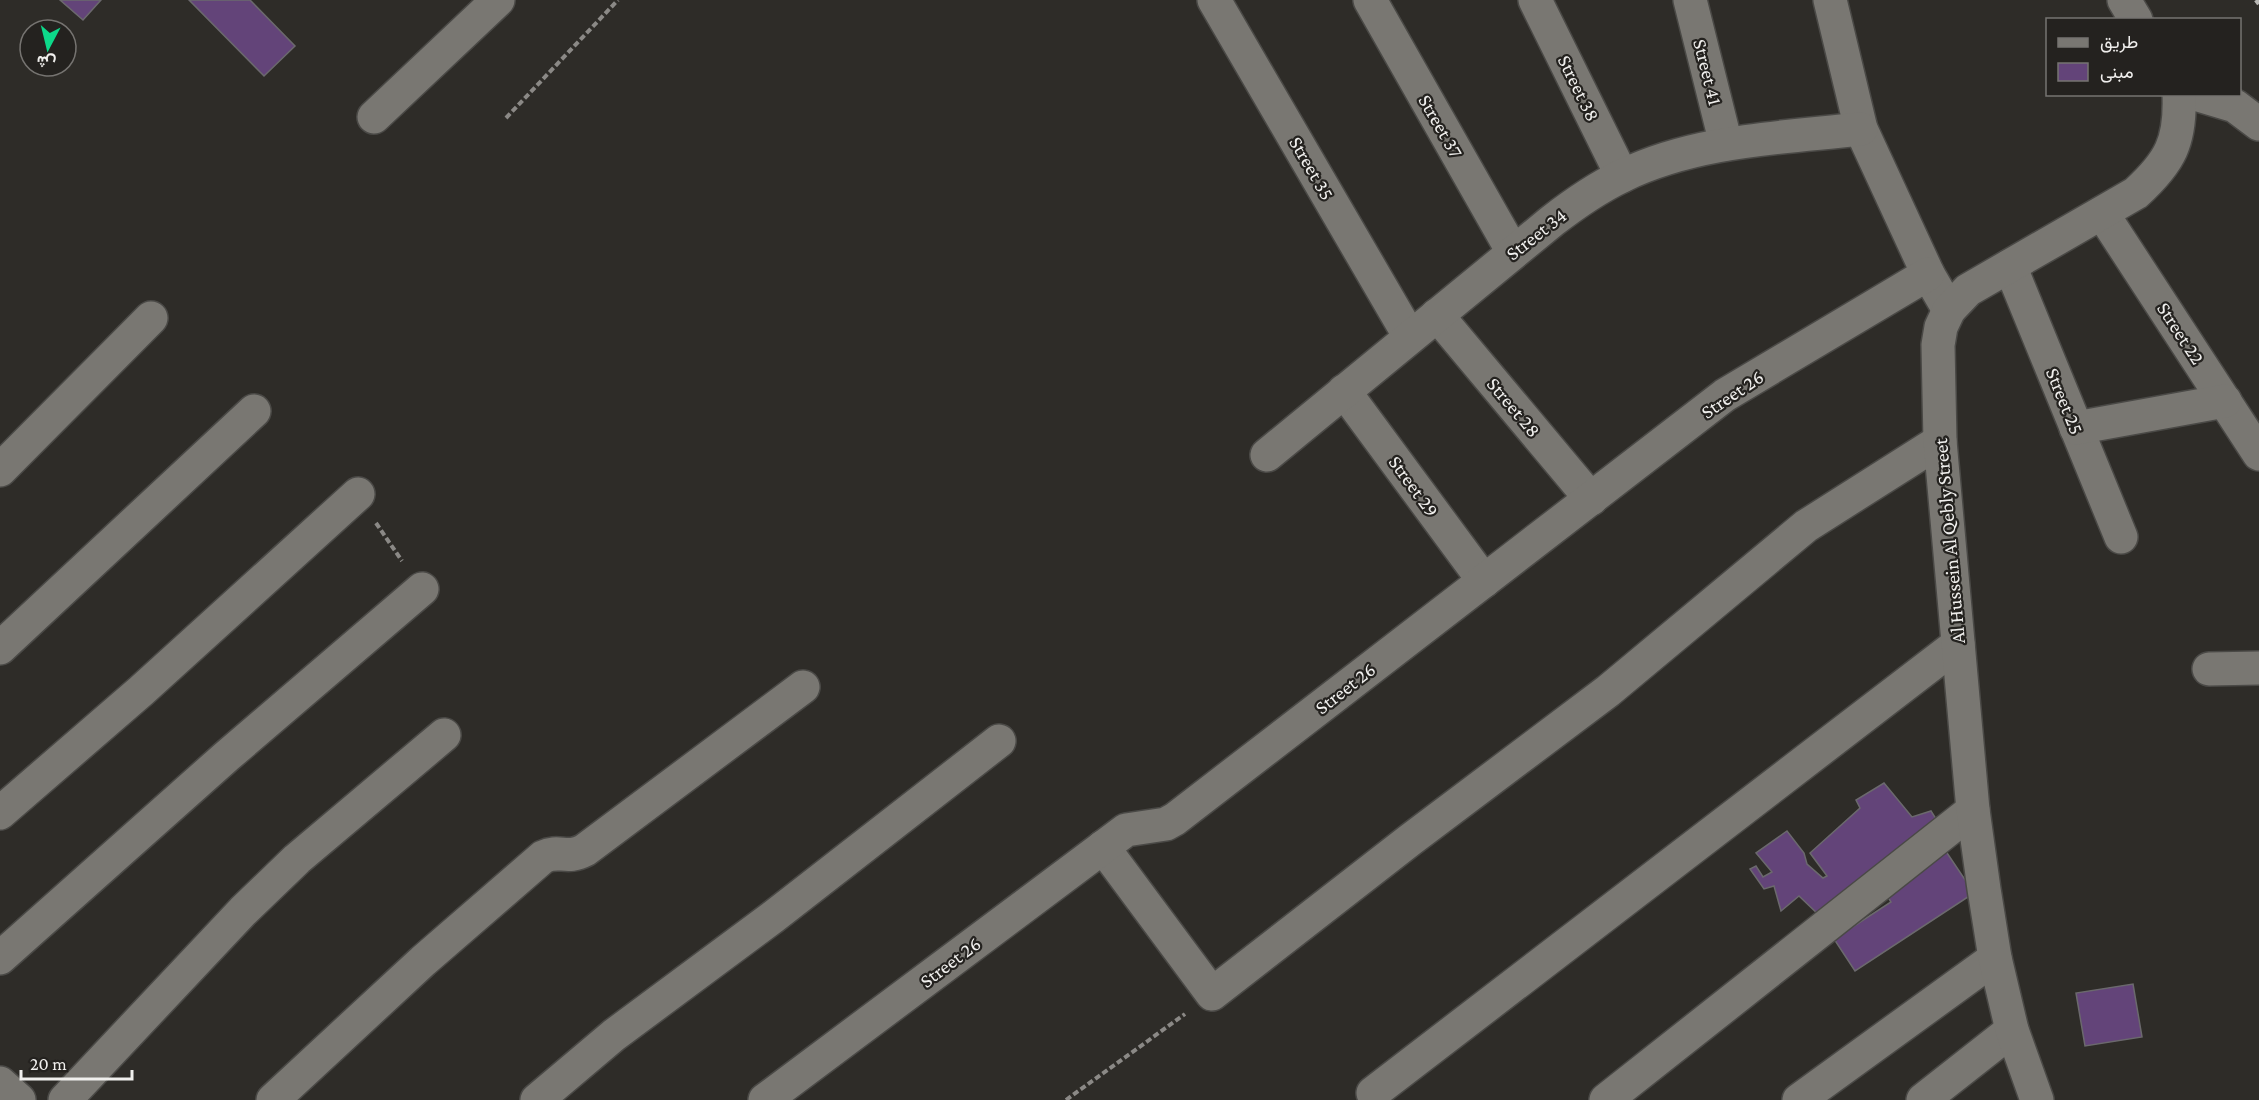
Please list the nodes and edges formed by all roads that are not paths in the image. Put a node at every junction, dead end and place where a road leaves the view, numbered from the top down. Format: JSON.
{"nodes":[{"id":1,"x":498,"y":0,"type":"edge"},
{"id":2,"x":1214,"y":0,"type":"edge"},
{"id":3,"x":1370,"y":0,"type":"edge"},
{"id":4,"x":1535,"y":0,"type":"edge"},
{"id":5,"x":1690,"y":0,"type":"edge"},
{"id":6,"x":1830,"y":0,"type":"edge"},
{"id":7,"x":2124,"y":0,"type":"edge"},
{"id":8,"x":2135,"y":18,"type":"edge"},
{"id":9,"x":2179,"y":96,"type":"edge"},
{"id":10,"x":2202,"y":96,"type":"edge"},
{"id":11,"x":374,"y":117,"type":"dead end"},
{"id":12,"x":2259,"y":124,"type":"edge"},
{"id":13,"x":1861,"y":129,"type":"junction"},
{"id":14,"x":1726,"y":144,"type":"junction"},
{"id":15,"x":1622,"y":176,"type":"junction"},
{"id":16,"x":2102,"y":213,"type":"junction"},
{"id":17,"x":1513,"y":252,"type":"junction"},
{"id":18,"x":2010,"y":266,"type":"junction"},
{"id":19,"x":1928,"y":274,"type":"junction"},
{"id":20,"x":1949,"y":310,"type":"junction"},
{"id":21,"x":1437,"y":315,"type":"junction"},
{"id":22,"x":151,"y":318,"type":"dead end"},
{"id":23,"x":1410,"y":337,"type":"junction"},
{"id":24,"x":1344,"y":391,"type":"junction"},
{"id":25,"x":2225,"y":401,"type":"junction"},
{"id":26,"x":254,"y":411,"type":"dead end"},
{"id":27,"x":2076,"y":428,"type":"junction"},
{"id":28,"x":1940,"y":441,"type":"junction"},
{"id":29,"x":2259,"y":454,"type":"edge"},
{"id":30,"x":1267,"y":455,"type":"dead end"},
{"id":31,"x":0,"y":470,"type":"edge"},
{"id":32,"x":358,"y":494,"type":"road end"},
{"id":33,"x":1591,"y":499,"type":"junction"},
{"id":34,"x":2121,"y":537,"type":"dead end"},
{"id":35,"x":1484,"y":581,"type":"junction"},
{"id":36,"x":422,"y":589,"type":"road end"},
{"id":37,"x":1958,"y":644,"type":"junction"},
{"id":38,"x":0,"y":648,"type":"edge"},
{"id":39,"x":2259,"y":668,"type":"edge"},
{"id":40,"x":2209,"y":669,"type":"dead end"},
{"id":41,"x":803,"y":687,"type":"dead end"},
{"id":42,"x":444,"y":735,"type":"dead end"},
{"id":43,"x":999,"y":741,"type":"dead end"},
{"id":44,"x":1972,"y":810,"type":"junction"},
{"id":45,"x":0,"y":813,"type":"edge"},
{"id":46,"x":1103,"y":847,"type":"junction"},
{"id":47,"x":0,"y":958,"type":"edge"},
{"id":48,"x":1995,"y":958,"type":"junction"},
{"id":49,"x":2012,"y":1030,"type":"junction"},
{"id":50,"x":0,"y":1083,"type":"edge"},
{"id":51,"x":1373,"y":1094,"type":"dead end"},
{"id":52,"x":19,"y":1100,"type":"edge"},
{"id":53,"x":65,"y":1100,"type":"edge"},
{"id":54,"x":273,"y":1100,"type":"edge"},
{"id":55,"x":537,"y":1100,"type":"edge"},
{"id":56,"x":765,"y":1100,"type":"edge"},
{"id":57,"x":1606,"y":1100,"type":"edge"},
{"id":58,"x":1799,"y":1100,"type":"edge"},
{"id":59,"x":1923,"y":1100,"type":"edge"},
{"id":60,"x":2037,"y":1100,"type":"edge"}],
"edges":[{"from":1,"to":11,"type":"street"},
{"from":2,"to":23,"type":"street","name":"Street 35"},
{"from":3,"to":17,"type":"street","name":"Street 37"},
{"from":4,"to":15,"type":"street","name":"Street 38"},
{"from":5,"to":14,"type":"street","name":"Street 41"},
{"from":6,"to":13,"type":"street"},
{"from":7,"to":8,"type":"street"},
{"from":9,"to":16,"type":"street","name":"Al Hussein Al Qebly Street"},
{"from":10,"to":12,"type":"street"},
{"from":13,"to":14,"type":"street","name":"Street 34"},
{"from":13,"to":19,"type":"street"},
{"from":14,"to":15,"type":"street","name":"Street 34"},
{"from":15,"to":17,"type":"street","name":"Street 34"},
{"from":16,"to":18,"type":"street","name":"Al Hussein Al Qebly Street"},
{"from":16,"to":25,"type":"street","name":"Street 22"},
{"from":17,"to":21,"type":"street","name":"Street 34"},
{"from":18,"to":20,"type":"street","name":"Al Hussein Al Qebly Street"},
{"from":18,"to":27,"type":"street","name":"Street 25"},
{"from":19,"to":20,"type":"street"},
{"from":19,"to":33,"type":"street","name":"Street 26"},
{"from":20,"to":28,"type":"street","name":"Al Hussein Al Qebly Street"},
{"from":21,"to":23,"type":"street","name":"Street 34"},
{"from":21,"to":33,"type":"street","name":"Street 28"},
{"from":22,"to":31,"type":"street"},
{"from":23,"to":24,"type":"street","name":"Street 34"},
{"from":24,"to":30,"type":"street","name":"Street 34"},
{"from":24,"to":35,"type":"street","name":"Street 29"},
{"from":25,"to":27,"type":"street"},
{"from":25,"to":29,"type":"street","name":"Street 22"},
{"from":26,"to":38,"type":"street"},
{"from":27,"to":34,"type":"street","name":"Street 25"},
{"from":28,"to":37,"type":"street","name":"Al Hussein Al Qebly Street"},
{"from":28,"to":46,"type":"street"},
{"from":32,"to":45,"type":"street"},
{"from":33,"to":35,"type":"street","name":"Street 26"},
{"from":35,"to":46,"type":"street","name":"Street 26"},
{"from":36,"to":47,"type":"street"},
{"from":37,"to":44,"type":"street","name":"Al Hussein Al Qebly Street"},
{"from":37,"to":51,"type":"street"},
{"from":39,"to":40,"type":"street"},
{"from":41,"to":54,"type":"street"},
{"from":42,"to":53,"type":"street"},
{"from":43,"to":55,"type":"street"},
{"from":44,"to":48,"type":"street","name":"Al Hussein Al Qebly Street"},
{"from":44,"to":57,"type":"street"},
{"from":46,"to":56,"type":"street","name":"Street 26"},
{"from":48,"to":49,"type":"street","name":"Al Hussein Al Qebly Street"},
{"from":48,"to":58,"type":"street"},
{"from":49,"to":59,"type":"street"},
{"from":49,"to":60,"type":"street","name":"Al Hussein Al Qebly Street"},
{"from":50,"to":52,"type":"street"}]}
